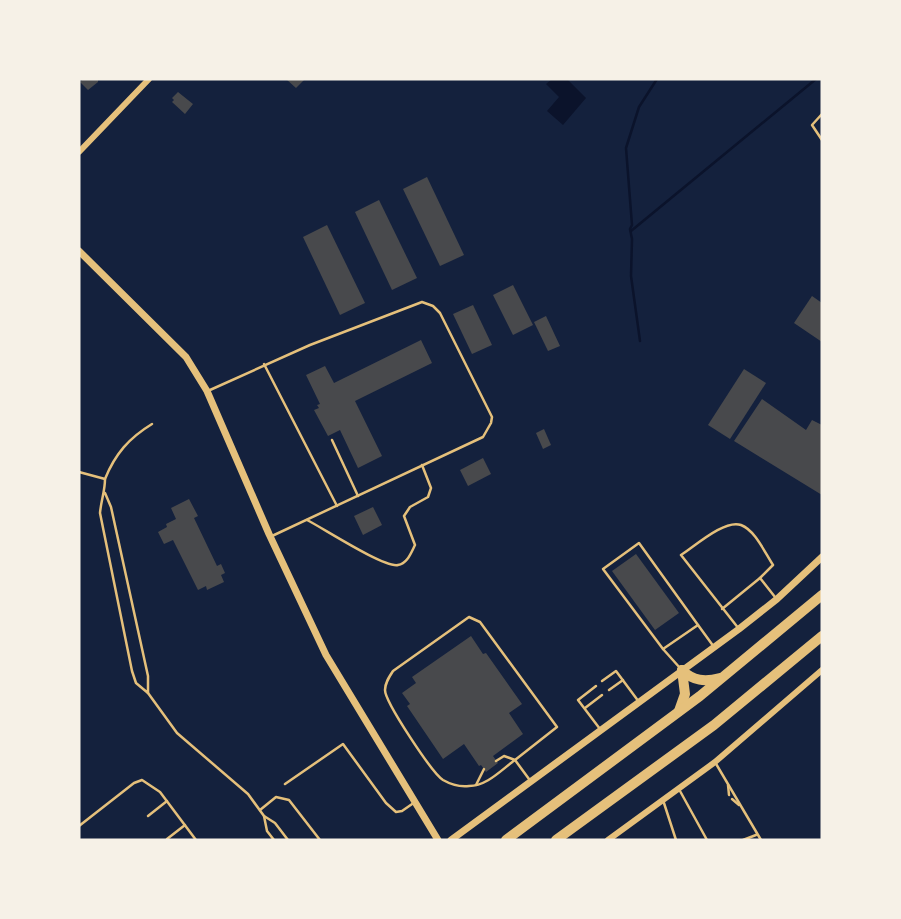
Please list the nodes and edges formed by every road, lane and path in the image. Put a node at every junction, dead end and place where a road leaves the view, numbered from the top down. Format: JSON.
{"nodes":[{"id":1,"x":149,"y":79,"type":"edge"},
{"id":2,"x":822,"y":114,"type":"edge"},
{"id":3,"x":822,"y":140,"type":"edge"},
{"id":4,"x":79,"y":152,"type":"edge"},
{"id":5,"x":79,"y":251,"type":"edge"},
{"id":6,"x":264,"y":364,"type":"junction"},
{"id":7,"x":207,"y":391,"type":"junction"},
{"id":8,"x":152,"y":424,"type":"dead end"},
{"id":9,"x":332,"y":440,"type":"dead end"},
{"id":10,"x":422,"y":465,"type":"junction"},
{"id":11,"x":79,"y":472,"type":"edge"},
{"id":12,"x":105,"y":479,"type":"junction"},
{"id":13,"x":105,"y":494,"type":"junction"},
{"id":14,"x":358,"y":496,"type":"junction"},
{"id":15,"x":337,"y":506,"type":"junction"},
{"id":16,"x":307,"y":520,"type":"junction"},
{"id":17,"x":270,"y":537,"type":"junction"},
{"id":18,"x":822,"y":557,"type":"edge"},
{"id":19,"x":761,"y":578,"type":"junction"},
{"id":20,"x":822,"y":595,"type":"edge"},
{"id":21,"x":777,"y":599,"type":"junction"},
{"id":22,"x":722,"y":609,"type":"junction"},
{"id":23,"x":698,"y":625,"type":"junction"},
{"id":24,"x":739,"y":629,"type":"junction"},
{"id":25,"x":822,"y":636,"type":"edge"},
{"id":26,"x":714,"y":647,"type":"junction"},
{"id":27,"x":663,"y":649,"type":"junction"},
{"id":28,"x":682,"y":670,"type":"junction"},
{"id":29,"x":822,"y":670,"type":"edge"},
{"id":30,"x":723,"y":677,"type":"junction"},
{"id":31,"x":623,"y":680,"type":"junction"},
{"id":32,"x":602,"y":681,"type":"dead end"},
{"id":33,"x":596,"y":686,"type":"dead end"},
{"id":34,"x":609,"y":690,"type":"dead end"},
{"id":35,"x":148,"y":693,"type":"junction"},
{"id":36,"x":602,"y":695,"type":"dead end"},
{"id":37,"x":639,"y":702,"type":"junction"},
{"id":38,"x":584,"y":708,"type":"junction"},
{"id":39,"x":678,"y":713,"type":"junction"},
{"id":40,"x":601,"y":730,"type":"junction"},
{"id":41,"x":515,"y":760,"type":"junction"},
{"id":42,"x":496,"y":761,"type":"dead end"},
{"id":43,"x":715,"y":762,"type":"junction"},
{"id":44,"x":484,"y":769,"type":"dead end"},
{"id":45,"x":531,"y":781,"type":"junction"},
{"id":46,"x":285,"y":783,"type":"dead end"},
{"id":47,"x":728,"y":784,"type":"junction"},
{"id":48,"x":475,"y":785,"type":"junction"},
{"id":49,"x":678,"y":788,"type":"junction"},
{"id":50,"x":663,"y":800,"type":"junction"},
{"id":51,"x":167,"y":801,"type":"junction"},
{"id":52,"x":415,"y":802,"type":"junction"},
{"id":53,"x":741,"y":806,"type":"junction"},
{"id":54,"x":260,"y":810,"type":"junction"},
{"id":55,"x":148,"y":816,"type":"dead end"},
{"id":56,"x":264,"y":816,"type":"junction"},
{"id":57,"x":185,"y":825,"type":"junction"},
{"id":58,"x":79,"y":826,"type":"edge"},
{"id":59,"x":757,"y":834,"type":"junction"},
{"id":60,"x":167,"y":839,"type":"edge"},
{"id":61,"x":196,"y":840,"type":"edge"},
{"id":62,"x":274,"y":840,"type":"edge"},
{"id":63,"x":288,"y":840,"type":"edge"},
{"id":64,"x":320,"y":840,"type":"edge"},
{"id":65,"x":438,"y":840,"type":"edge"},
{"id":66,"x":451,"y":840,"type":"edge"},
{"id":67,"x":506,"y":840,"type":"edge"},
{"id":68,"x":556,"y":840,"type":"edge"},
{"id":69,"x":608,"y":840,"type":"edge"},
{"id":70,"x":676,"y":840,"type":"edge"},
{"id":71,"x":707,"y":840,"type":"edge"},
{"id":72,"x":743,"y":840,"type":"edge"},
{"id":73,"x":761,"y":840,"type":"edge"}],
"edges":[{"from":1,"to":4,"type":"street"},
{"from":2,"to":3,"type":"lane"},
{"from":5,"to":7,"type":"street"},
{"from":6,"to":7,"type":"lane"},
{"from":6,"to":10,"type":"lane"},
{"from":6,"to":15,"type":"lane"},
{"from":7,"to":17,"type":"street"},
{"from":8,"to":12,"type":"lane"},
{"from":9,"to":14,"type":"lane"},
{"from":10,"to":14,"type":"lane"},
{"from":10,"to":16,"type":"lane"},
{"from":11,"to":12,"type":"lane"},
{"from":12,"to":13,"type":"lane"},
{"from":13,"to":35,"type":"lane"},
{"from":13,"to":35,"type":"lane"},
{"from":14,"to":15,"type":"lane"},
{"from":15,"to":16,"type":"lane"},
{"from":16,"to":17,"type":"lane"},
{"from":17,"to":52,"type":"street"},
{"from":18,"to":21,"type":"street"},
{"from":19,"to":21,"type":"lane"},
{"from":19,"to":22,"type":"lane"},
{"from":19,"to":22,"type":"lane"},
{"from":20,"to":30,"type":"highway"},
{"from":21,"to":24,"type":"street"},
{"from":22,"to":24,"type":"lane"},
{"from":23,"to":26,"type":"lane"},
{"from":23,"to":27,"type":"lane"},
{"from":23,"to":27,"type":"lane"},
{"from":24,"to":26,"type":"street"},
{"from":25,"to":68,"type":"highway"},
{"from":26,"to":28,"type":"street"},
{"from":27,"to":28,"type":"lane"},
{"from":28,"to":30,"type":"highway"},
{"from":28,"to":37,"type":"street"},
{"from":28,"to":39,"type":"highway"},
{"from":29,"to":43,"type":"street"},
{"from":30,"to":39,"type":"highway"},
{"from":31,"to":32,"type":"lane"},
{"from":31,"to":34,"type":"lane"},
{"from":31,"to":37,"type":"lane"},
{"from":33,"to":38,"type":"lane"},
{"from":35,"to":54,"type":"lane"},
{"from":36,"to":38,"type":"lane"},
{"from":37,"to":40,"type":"street"},
{"from":38,"to":40,"type":"lane"},
{"from":39,"to":67,"type":"highway"},
{"from":40,"to":45,"type":"street"},
{"from":41,"to":42,"type":"lane"},
{"from":41,"to":45,"type":"lane"},
{"from":41,"to":48,"type":"lane"},
{"from":41,"to":48,"type":"lane"},
{"from":43,"to":47,"type":"lane"},
{"from":43,"to":49,"type":"street"},
{"from":44,"to":48,"type":"lane"},
{"from":45,"to":66,"type":"street"},
{"from":46,"to":52,"type":"lane"},
{"from":47,"to":53,"type":"lane"},
{"from":47,"to":53,"type":"lane"},
{"from":49,"to":50,"type":"street"},
{"from":49,"to":71,"type":"lane"},
{"from":50,"to":69,"type":"street"},
{"from":50,"to":70,"type":"lane"},
{"from":51,"to":55,"type":"lane"},
{"from":51,"to":57,"type":"lane"},
{"from":51,"to":58,"type":"lane"},
{"from":52,"to":65,"type":"street"},
{"from":53,"to":59,"type":"lane"},
{"from":54,"to":56,"type":"lane"},
{"from":54,"to":64,"type":"lane"},
{"from":56,"to":62,"type":"lane"},
{"from":56,"to":63,"type":"lane"},
{"from":57,"to":60,"type":"lane"},
{"from":57,"to":61,"type":"lane"},
{"from":59,"to":72,"type":"lane"},
{"from":59,"to":73,"type":"lane"}]}
